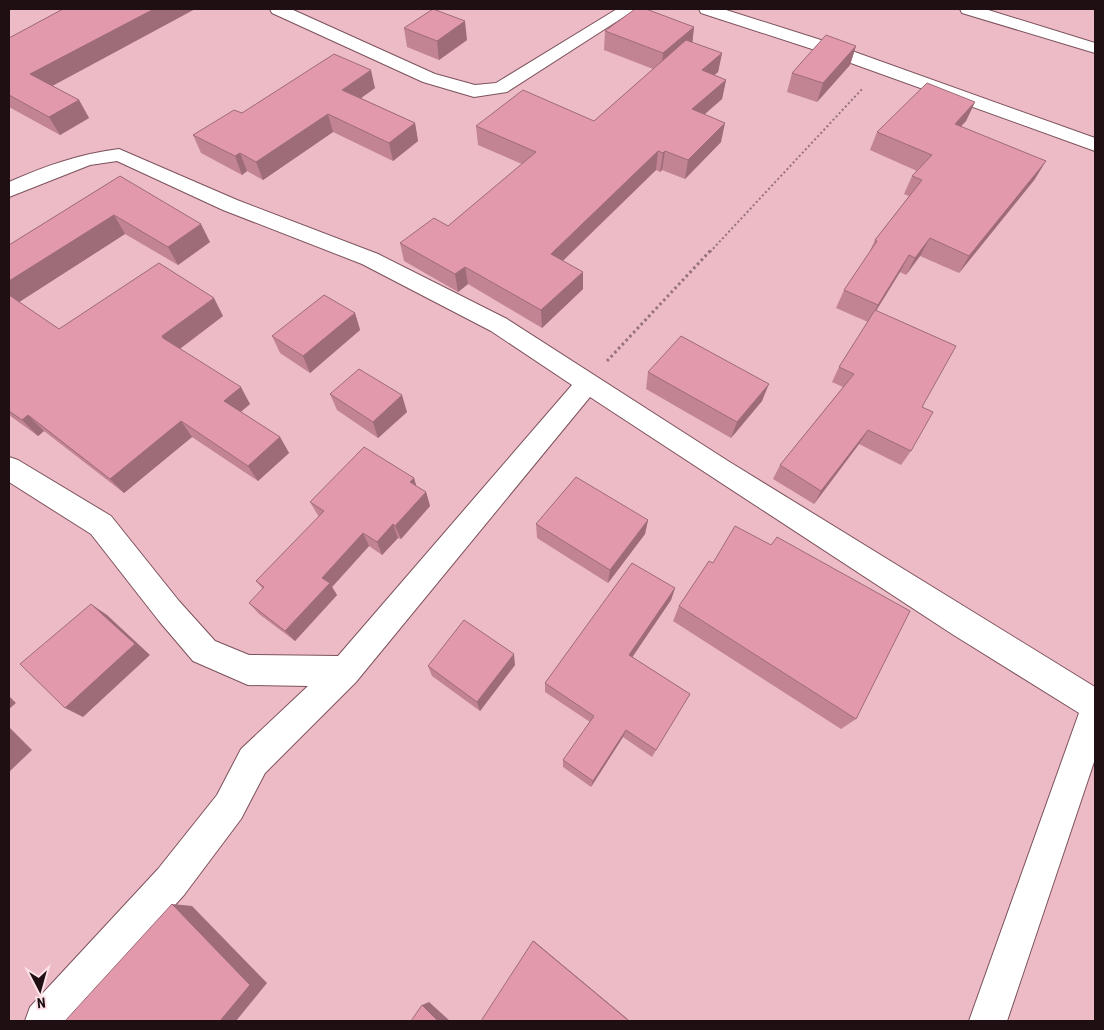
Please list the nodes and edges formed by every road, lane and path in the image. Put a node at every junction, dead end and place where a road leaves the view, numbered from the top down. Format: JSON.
{"nodes":[{"id":1,"x":278,"y":9,"type":"edge"},
{"id":2,"x":628,"y":9,"type":"edge"},
{"id":3,"x":707,"y":9,"type":"edge"},
{"id":4,"x":968,"y":9,"type":"edge"},
{"id":5,"x":1095,"y":48,"type":"edge"},
{"id":6,"x":882,"y":68,"type":"junction"},
{"id":7,"x":1095,"y":145,"type":"edge"},
{"id":8,"x":9,"y":190,"type":"edge"},
{"id":9,"x":588,"y":383,"type":"junction"},
{"id":10,"x":9,"y":468,"type":"edge"},
{"id":11,"x":345,"y":671,"type":"junction"},
{"id":12,"x":1095,"y":705,"type":"edge"},
{"id":13,"x":1095,"y":712,"type":"edge"},
{"id":14,"x":44,"y":1021,"type":"edge"},
{"id":15,"x":988,"y":1021,"type":"edge"}],
"edges":[{"from":1,"to":2,"type":"street"},
{"from":3,"to":6,"type":"street"},
{"from":4,"to":5,"type":"street"},
{"from":6,"to":7,"type":"street"},
{"from":6,"to":9,"type":"path"},
{"from":8,"to":9,"type":"street"},
{"from":9,"to":11,"type":"street"},
{"from":9,"to":12,"type":"street"},
{"from":10,"to":11,"type":"street"},
{"from":11,"to":14,"type":"street"},
{"from":13,"to":15,"type":"street"}]}
